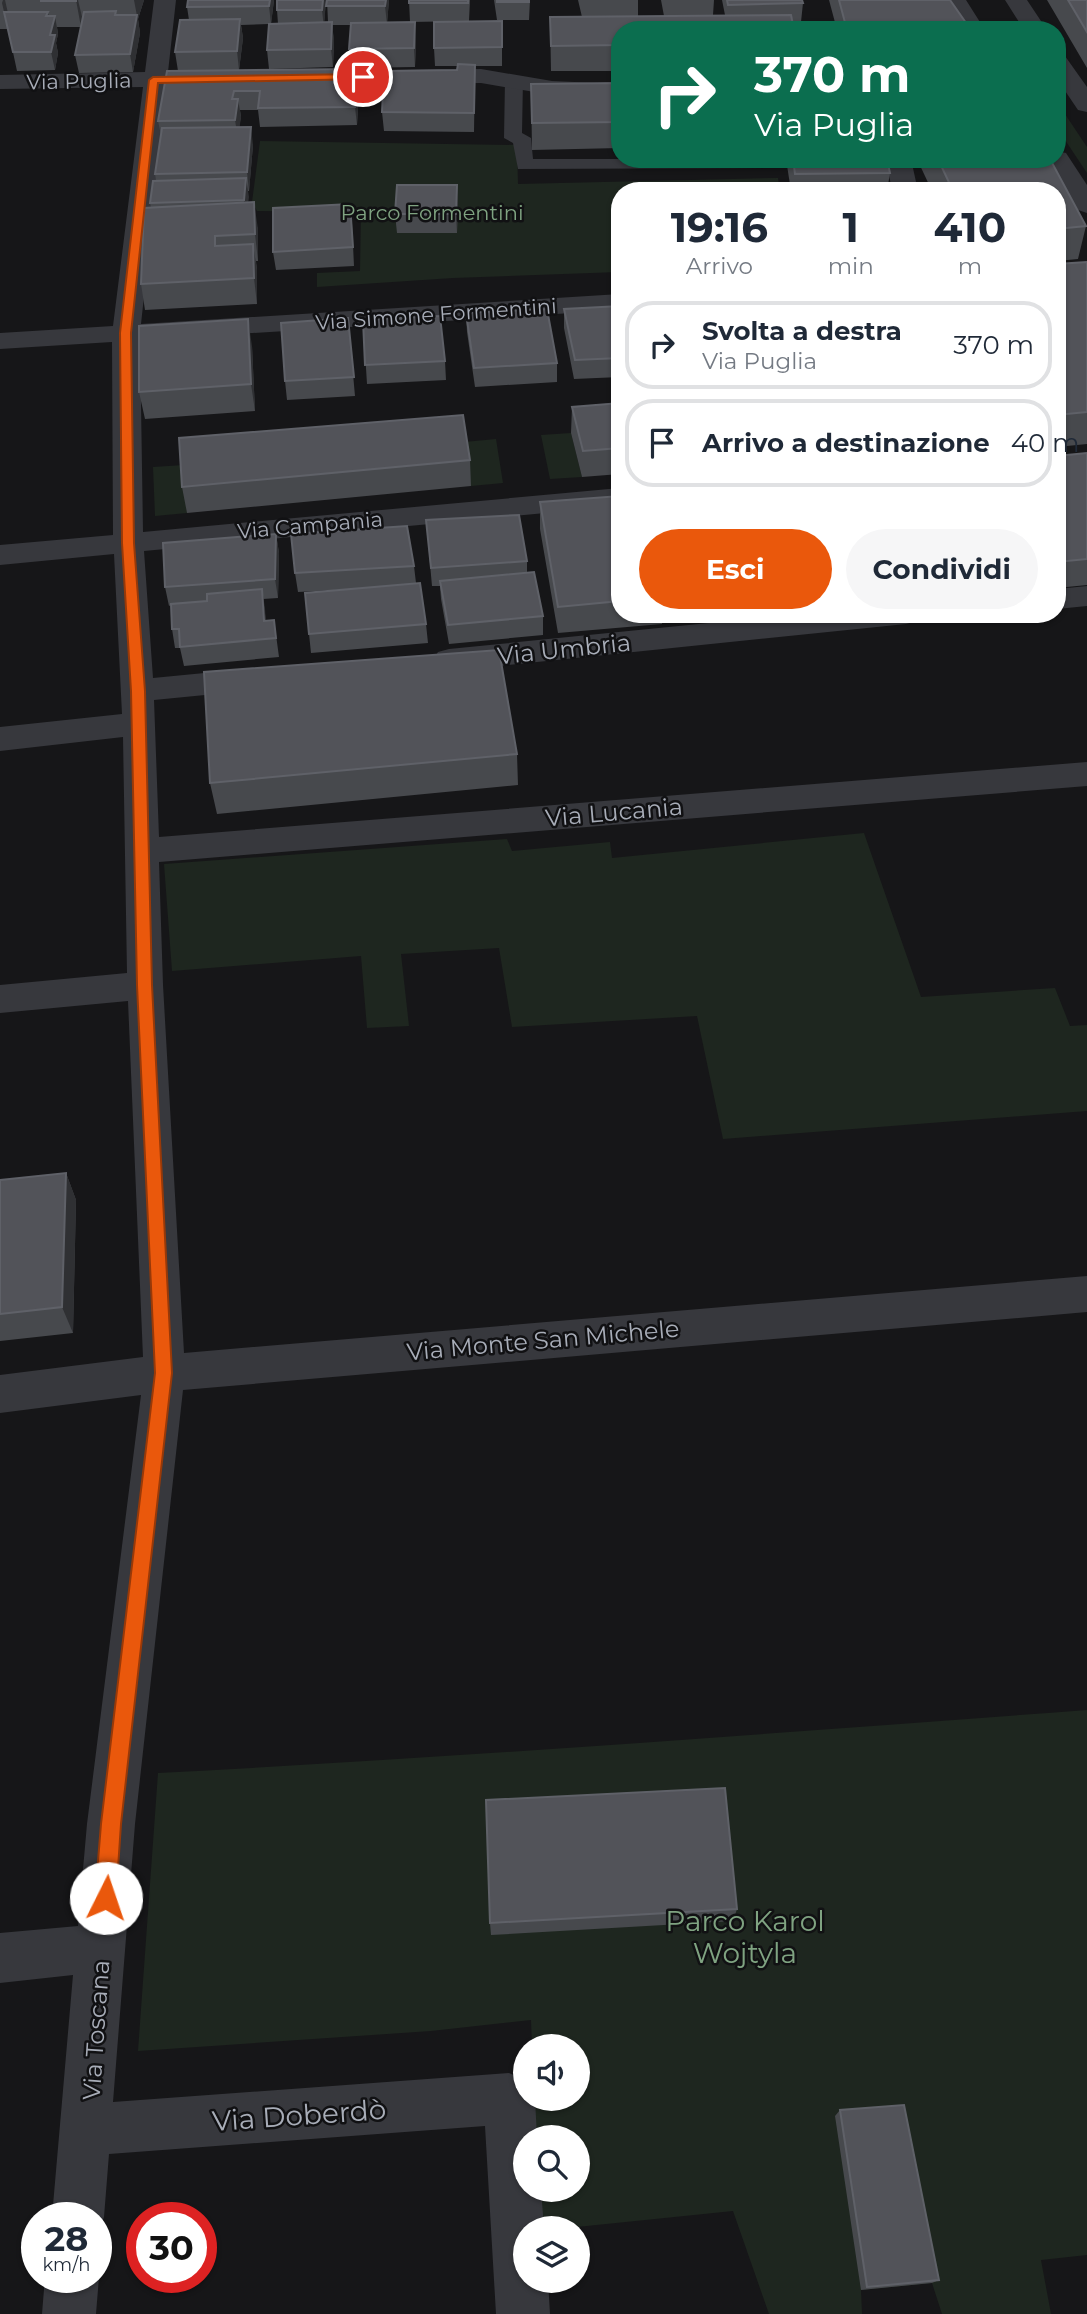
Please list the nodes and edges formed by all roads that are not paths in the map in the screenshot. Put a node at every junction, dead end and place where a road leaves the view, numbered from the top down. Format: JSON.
{"nodes":[{"id":1,"x":165,"y":0,"type":"edge"},
{"id":2,"x":955,"y":0,"type":"edge"},
{"id":3,"x":1016,"y":0,"type":"edge"},
{"id":4,"x":968,"y":21,"type":"edge"},
{"id":5,"x":1030,"y":21,"type":"edge"},
{"id":6,"x":1066,"y":74,"type":"edge"},
{"id":7,"x":290,"y":78,"type":"edge"},
{"id":8,"x":208,"y":79,"type":"edge"},
{"id":9,"x":153,"y":80,"type":"junction"},
{"id":10,"x":514,"y":80,"type":"junction"},
{"id":11,"x":0,"y":82,"type":"edge"},
{"id":12,"x":611,"y":91,"type":"edge"},
{"id":13,"x":1087,"y":104,"type":"edge"},
{"id":14,"x":611,"y":164,"type":"edge"},
{"id":15,"x":1063,"y":168,"type":"edge"},
{"id":16,"x":1087,"y":205,"type":"edge"},
{"id":17,"x":611,"y":303,"type":"edge"},
{"id":18,"x":126,"y":333,"type":"junction"},
{"id":19,"x":0,"y":341,"type":"edge"},
{"id":20,"x":611,"y":498,"type":"edge"},
{"id":21,"x":128,"y":543,"type":"junction"},
{"id":22,"x":0,"y":555,"type":"edge"},
{"id":23,"x":1087,"y":596,"type":"edge"},
{"id":24,"x":1066,"y":598,"type":"edge"},
{"id":25,"x":816,"y":623,"type":"edge"},
{"id":26,"x":427,"y":662,"type":"edge"},
{"id":27,"x":290,"y":676,"type":"edge"},
{"id":28,"x":138,"y":708,"type":"junction"},
{"id":29,"x":0,"y":739,"type":"edge"},
{"id":30,"x":1087,"y":774,"type":"edge"},
{"id":31,"x":141,"y":850,"type":"junction"},
{"id":32,"x":145,"y":985,"type":"junction"},
{"id":33,"x":0,"y":999,"type":"edge"},
{"id":34,"x":1087,"y":1294,"type":"edge"},
{"id":35,"x":163,"y":1373,"type":"junction"},
{"id":36,"x":0,"y":1394,"type":"edge"},
{"id":37,"x":102,"y":1948,"type":"junction"},
{"id":38,"x":0,"y":1958,"type":"edge"},
{"id":39,"x":88,"y":2130,"type":"junction"},
{"id":40,"x":81,"y":2202,"type":"edge"},
{"id":41,"x":71,"y":2293,"type":"edge"},
{"id":42,"x":69,"y":2314,"type":"edge"},
{"id":43,"x":523,"y":2314,"type":"edge"}],
"edges":[{"from":1,"to":9,"type":"street","name":"Via Toscana"},
{"from":2,"to":4,"type":"street"},
{"from":3,"to":5,"type":"street"},
{"from":6,"to":13,"type":"street"},
{"from":7,"to":10,"type":"street"},
{"from":8,"to":9,"type":"street","name":"Via Puglia"},
{"from":9,"to":11,"type":"street","name":"Via Puglia"},
{"from":9,"to":18,"type":"street","name":"Via Toscana"},
{"from":10,"to":12,"type":"street"},
{"from":10,"to":14,"type":"lane"},
{"from":15,"to":16,"type":"street"},
{"from":17,"to":18,"type":"street","name":"Via Simone Formentini"},
{"from":18,"to":19,"type":"street","name":"Via Simone Formentini"},
{"from":18,"to":21,"type":"street","name":"Via Toscana"},
{"from":20,"to":21,"type":"street","name":"Via Campania"},
{"from":21,"to":22,"type":"street","name":"Via Campania"},
{"from":21,"to":28,"type":"street","name":"Via Toscana"},
{"from":23,"to":24,"type":"street"},
{"from":25,"to":26,"type":"street","name":"Via Umbria"},
{"from":27,"to":28,"type":"street"},
{"from":28,"to":29,"type":"street"},
{"from":28,"to":31,"type":"street","name":"Via Toscana"},
{"from":30,"to":31,"type":"street","name":"Via Lucania"},
{"from":31,"to":32,"type":"street","name":"Via Toscana"},
{"from":32,"to":33,"type":"street"},
{"from":32,"to":35,"type":"street","name":"Via Toscana"},
{"from":34,"to":35,"type":"street","name":"Via Monte San Michele"},
{"from":35,"to":36,"type":"street","name":"Via Monte San Michele"},
{"from":35,"to":37,"type":"street","name":"Via Toscana"},
{"from":37,"to":38,"type":"street"},
{"from":37,"to":39,"type":"street","name":"Via Toscana"},
{"from":39,"to":40,"type":"street","name":"Via Toscana"},
{"from":39,"to":43,"type":"street","name":"Via Doberdò"},
{"from":41,"to":42,"type":"street"}]}
